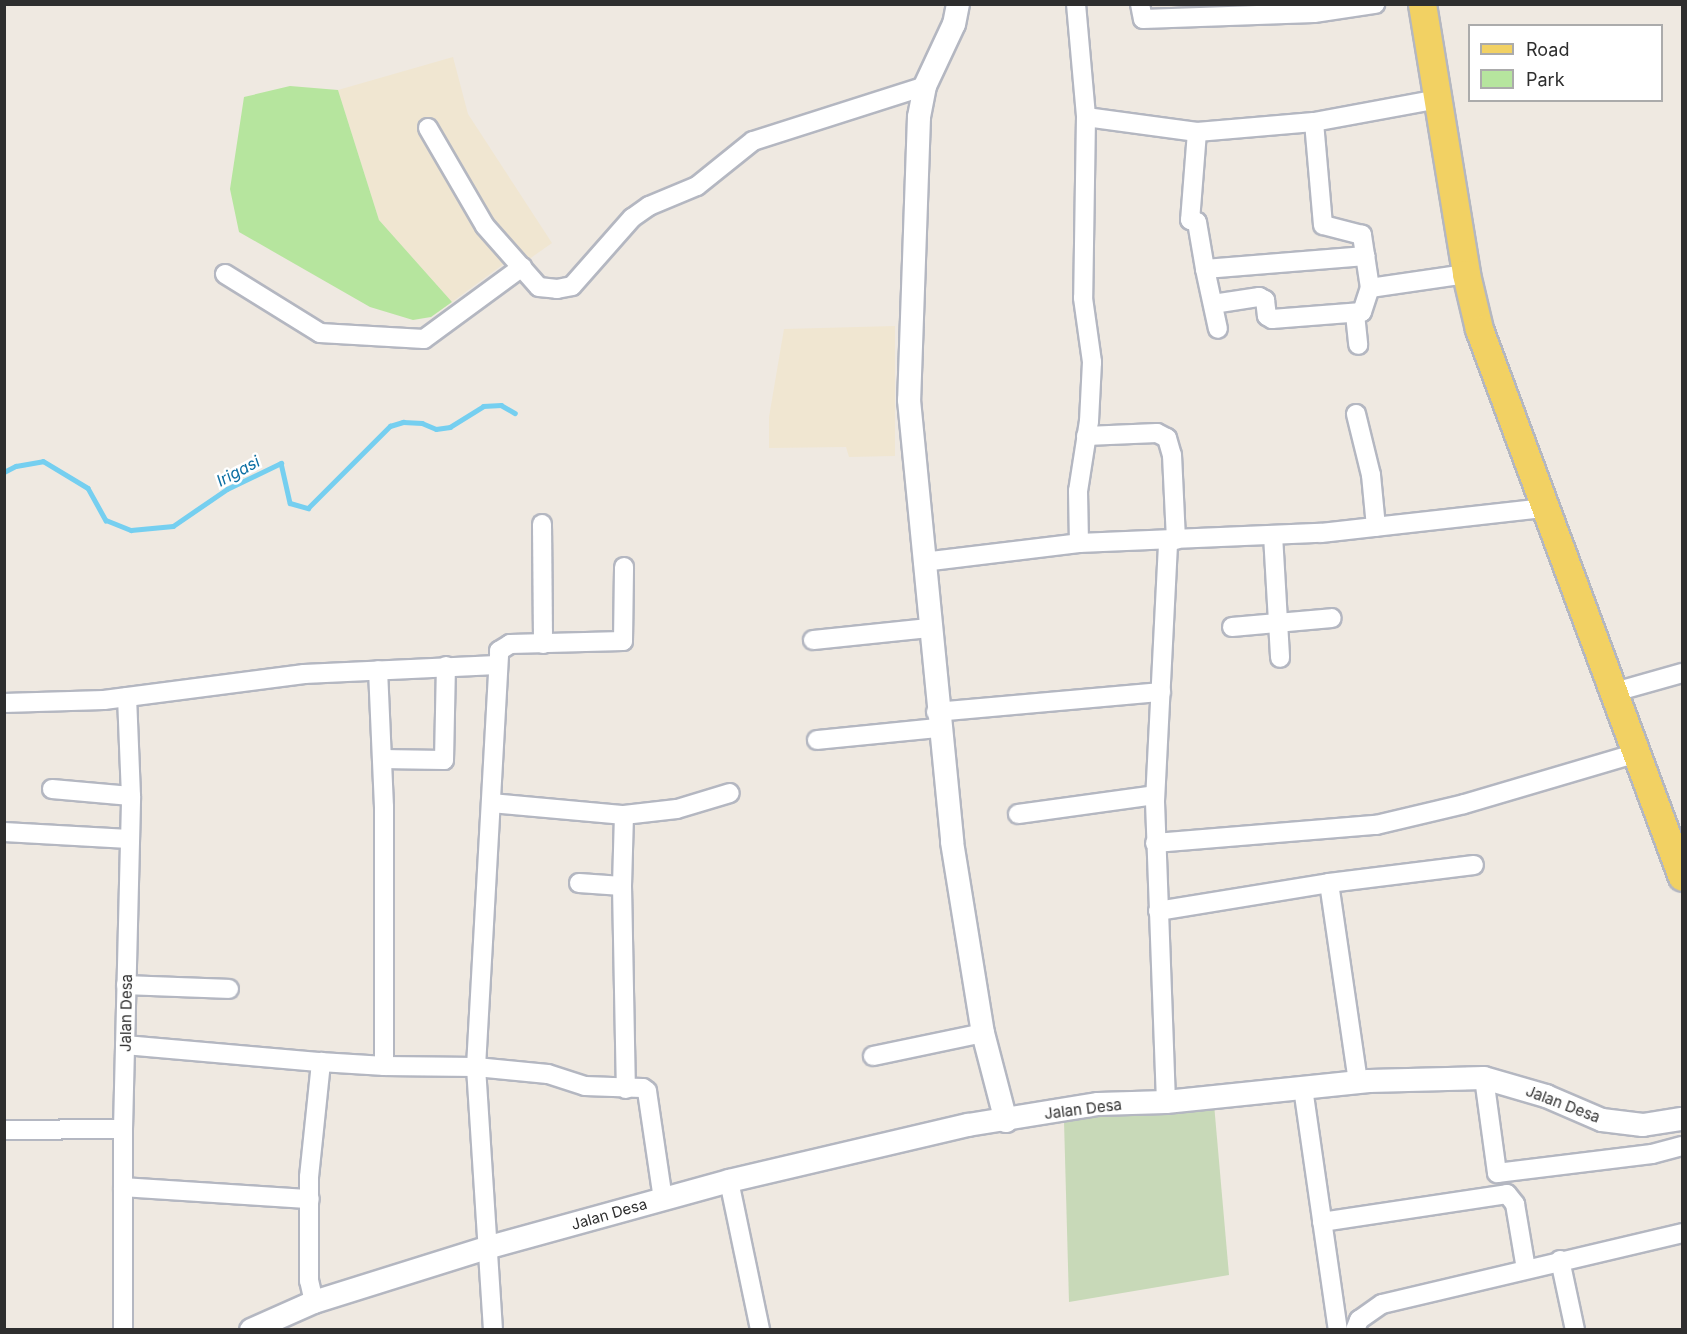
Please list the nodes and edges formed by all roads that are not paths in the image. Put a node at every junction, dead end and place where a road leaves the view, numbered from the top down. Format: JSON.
{"nodes":[{"id":1,"x":958,"y":4,"type":"edge"},
{"id":2,"x":1076,"y":4,"type":"edge"},
{"id":3,"x":1140,"y":4,"type":"edge"},
{"id":4,"x":1375,"y":4,"type":"edge"},
{"id":5,"x":1422,"y":4,"type":"edge"},
{"id":6,"x":925,"y":86,"type":"junction"},
{"id":7,"x":1438,"y":99,"type":"junction"},
{"id":8,"x":1086,"y":117,"type":"junction"},
{"id":9,"x":1314,"y":123,"type":"junction"},
{"id":10,"x":428,"y":128,"type":"dead end"},
{"id":11,"x":1197,"y":132,"type":"junction"},
{"id":12,"x":1365,"y":256,"type":"junction"},
{"id":13,"x":522,"y":267,"type":"junction"},
{"id":14,"x":1205,"y":269,"type":"junction"},
{"id":15,"x":225,"y":274,"type":"dead end"},
{"id":16,"x":1466,"y":274,"type":"junction"},
{"id":17,"x":1370,"y":288,"type":"junction"},
{"id":18,"x":1213,"y":304,"type":"junction"},
{"id":19,"x":1355,"y":314,"type":"junction"},
{"id":20,"x":1218,"y":329,"type":"dead end"},
{"id":21,"x":1358,"y":345,"type":"dead end"},
{"id":22,"x":1356,"y":414,"type":"dead end"},
{"id":23,"x":1086,"y":436,"type":"junction"},
{"id":24,"x":1544,"y":508,"type":"junction"},
{"id":25,"x":542,"y":524,"type":"dead end"},
{"id":26,"x":1376,"y":527,"type":"junction"},
{"id":27,"x":1273,"y":535,"type":"junction"},
{"id":28,"x":1172,"y":540,"type":"junction"},
{"id":29,"x":1079,"y":543,"type":"junction"},
{"id":30,"x":923,"y":562,"type":"junction"},
{"id":31,"x":624,"y":567,"type":"dead end"},
{"id":32,"x":1332,"y":618,"type":"dead end"},
{"id":33,"x":1278,"y":623,"type":"junction"},
{"id":34,"x":1232,"y":627,"type":"dead end"},
{"id":35,"x":929,"y":628,"type":"junction"},
{"id":36,"x":813,"y":640,"type":"dead end"},
{"id":37,"x":543,"y":644,"type":"junction"},
{"id":38,"x":1280,"y":658,"type":"dead end"},
{"id":39,"x":497,"y":665,"type":"junction"},
{"id":40,"x":446,"y":666,"type":"junction"},
{"id":41,"x":378,"y":670,"type":"junction"},
{"id":42,"x":1683,"y":673,"type":"edge"},
{"id":43,"x":1161,"y":692,"type":"junction"},
{"id":44,"x":1615,"y":692,"type":"junction"},
{"id":45,"x":127,"y":697,"type":"junction"},
{"id":46,"x":4,"y":703,"type":"edge"},
{"id":47,"x":937,"y":720,"type":"junction"},
{"id":48,"x":817,"y":740,"type":"dead end"},
{"id":49,"x":1637,"y":753,"type":"junction"},
{"id":50,"x":382,"y":759,"type":"junction"},
{"id":51,"x":52,"y":789,"type":"dead end"},
{"id":52,"x":730,"y":793,"type":"dead end"},
{"id":53,"x":1155,"y":795,"type":"junction"},
{"id":54,"x":131,"y":796,"type":"junction"},
{"id":55,"x":491,"y":804,"type":"junction"},
{"id":56,"x":1018,"y":814,"type":"dead end"},
{"id":57,"x":624,"y":815,"type":"junction"},
{"id":58,"x":4,"y":832,"type":"edge"},
{"id":59,"x":129,"y":839,"type":"junction"},
{"id":60,"x":1155,"y":843,"type":"junction"},
{"id":61,"x":1474,"y":865,"type":"dead end"},
{"id":62,"x":1683,"y":878,"type":"edge"},
{"id":63,"x":579,"y":883,"type":"dead end"},
{"id":64,"x":1329,"y":883,"type":"junction"},
{"id":65,"x":622,"y":886,"type":"junction"},
{"id":66,"x":1158,"y":910,"type":"junction"},
{"id":67,"x":126,"y":985,"type":"junction"},
{"id":68,"x":229,"y":989,"type":"dead end"},
{"id":69,"x":983,"y":1033,"type":"junction"},
{"id":70,"x":125,"y":1045,"type":"junction"},
{"id":71,"x":873,"y":1056,"type":"dead end"},
{"id":72,"x":321,"y":1062,"type":"junction"},
{"id":73,"x":384,"y":1066,"type":"junction"},
{"id":74,"x":476,"y":1067,"type":"junction"},
{"id":75,"x":1485,"y":1078,"type":"junction"},
{"id":76,"x":1358,"y":1082,"type":"junction"},
{"id":77,"x":1303,"y":1088,"type":"junction"},
{"id":78,"x":626,"y":1089,"type":"junction"},
{"id":79,"x":1166,"y":1102,"type":"junction"},
{"id":80,"x":1683,"y":1119,"type":"edge"},
{"id":81,"x":1006,"y":1121,"type":"junction"},
{"id":82,"x":123,"y":1129,"type":"junction"},
{"id":83,"x":4,"y":1130,"type":"edge"},
{"id":84,"x":1683,"y":1146,"type":"edge"},
{"id":85,"x":729,"y":1181,"type":"junction"},
{"id":86,"x":123,"y":1187,"type":"junction"},
{"id":87,"x":309,"y":1199,"type":"junction"},
{"id":88,"x":663,"y":1199,"type":"junction"},
{"id":89,"x":1322,"y":1221,"type":"junction"},
{"id":90,"x":1683,"y":1233,"type":"edge"},
{"id":91,"x":490,"y":1246,"type":"junction"},
{"id":92,"x":1560,"y":1260,"type":"junction"},
{"id":93,"x":1526,"y":1269,"type":"junction"},
{"id":94,"x":314,"y":1302,"type":"junction"},
{"id":95,"x":123,"y":1329,"type":"edge"},
{"id":96,"x":251,"y":1329,"type":"edge"},
{"id":97,"x":493,"y":1329,"type":"edge"},
{"id":98,"x":760,"y":1329,"type":"edge"},
{"id":99,"x":1338,"y":1329,"type":"edge"},
{"id":100,"x":1354,"y":1329,"type":"edge"},
{"id":101,"x":1575,"y":1329,"type":"edge"}],
"edges":[{"from":1,"to":6,"type":"street"},
{"from":2,"to":8,"type":"street"},
{"from":3,"to":4,"type":"street"},
{"from":5,"to":7,"type":"main road"},
{"from":6,"to":13,"type":"street"},
{"from":6,"to":30,"type":"street"},
{"from":7,"to":9,"type":"street"},
{"from":7,"to":16,"type":"main road"},
{"from":8,"to":11,"type":"street"},
{"from":8,"to":23,"type":"street"},
{"from":9,"to":11,"type":"street"},
{"from":9,"to":12,"type":"street"},
{"from":10,"to":13,"type":"street"},
{"from":11,"to":14,"type":"street"},
{"from":12,"to":14,"type":"street"},
{"from":12,"to":17,"type":"street"},
{"from":13,"to":15,"type":"street"},
{"from":14,"to":18,"type":"street"},
{"from":16,"to":17,"type":"street"},
{"from":16,"to":24,"type":"main road"},
{"from":17,"to":19,"type":"street"},
{"from":18,"to":19,"type":"street"},
{"from":18,"to":20,"type":"street"},
{"from":19,"to":21,"type":"street"},
{"from":22,"to":26,"type":"street"},
{"from":23,"to":28,"type":"street"},
{"from":23,"to":29,"type":"street"},
{"from":24,"to":26,"type":"street"},
{"from":24,"to":44,"type":"main road"},
{"from":25,"to":37,"type":"street"},
{"from":26,"to":27,"type":"street"},
{"from":27,"to":28,"type":"street"},
{"from":27,"to":33,"type":"street"},
{"from":28,"to":29,"type":"street"},
{"from":28,"to":43,"type":"street"},
{"from":29,"to":30,"type":"street"},
{"from":30,"to":35,"type":"street"},
{"from":31,"to":37,"type":"street"},
{"from":32,"to":33,"type":"street"},
{"from":33,"to":34,"type":"street"},
{"from":33,"to":38,"type":"street"},
{"from":35,"to":36,"type":"street"},
{"from":35,"to":47,"type":"street"},
{"from":37,"to":39,"type":"street"},
{"from":39,"to":40,"type":"street"},
{"from":39,"to":55,"type":"street"},
{"from":40,"to":41,"type":"street"},
{"from":40,"to":50,"type":"street"},
{"from":41,"to":45,"type":"street"},
{"from":41,"to":50,"type":"street"},
{"from":42,"to":44,"type":"street"},
{"from":43,"to":47,"type":"street"},
{"from":43,"to":53,"type":"street"},
{"from":44,"to":49,"type":"main road"},
{"from":45,"to":46,"type":"street"},
{"from":45,"to":54,"type":"street","name":"Jalan Desa"},
{"from":47,"to":48,"type":"street"},
{"from":47,"to":69,"type":"street"},
{"from":49,"to":60,"type":"street"},
{"from":49,"to":62,"type":"main road"},
{"from":50,"to":73,"type":"street"},
{"from":51,"to":54,"type":"street"},
{"from":52,"to":57,"type":"street"},
{"from":53,"to":56,"type":"street"},
{"from":53,"to":60,"type":"street"},
{"from":54,"to":59,"type":"street","name":"Jalan Desa"},
{"from":55,"to":57,"type":"street"},
{"from":55,"to":74,"type":"street"},
{"from":57,"to":65,"type":"street"},
{"from":58,"to":59,"type":"street"},
{"from":59,"to":67,"type":"street","name":"Jalan Desa"},
{"from":60,"to":66,"type":"street"},
{"from":61,"to":64,"type":"street"},
{"from":63,"to":65,"type":"street"},
{"from":64,"to":66,"type":"street"},
{"from":64,"to":76,"type":"street"},
{"from":65,"to":78,"type":"street"},
{"from":66,"to":79,"type":"street"},
{"from":67,"to":68,"type":"street"},
{"from":67,"to":70,"type":"street","name":"Jalan Desa"},
{"from":69,"to":71,"type":"street"},
{"from":69,"to":81,"type":"street"},
{"from":70,"to":72,"type":"street"},
{"from":70,"to":82,"type":"street","name":"Jalan Desa"},
{"from":72,"to":73,"type":"street"},
{"from":72,"to":87,"type":"street"},
{"from":73,"to":74,"type":"street"},
{"from":74,"to":78,"type":"street"},
{"from":74,"to":91,"type":"street"},
{"from":75,"to":76,"type":"street","name":"Jalan Desa"},
{"from":75,"to":80,"type":"street","name":"Jalan Desa"},
{"from":75,"to":84,"type":"street"},
{"from":76,"to":77,"type":"street","name":"Jalan Desa"},
{"from":77,"to":79,"type":"street","name":"Jalan Desa"},
{"from":77,"to":89,"type":"street"},
{"from":78,"to":88,"type":"street"},
{"from":79,"to":81,"type":"street","name":"Jalan Desa"},
{"from":81,"to":85,"type":"street","name":"Jalan Desa"},
{"from":82,"to":83,"type":"street"},
{"from":82,"to":86,"type":"street","name":"Jalan Desa"},
{"from":85,"to":88,"type":"street","name":"Jalan Desa"},
{"from":85,"to":98,"type":"street"},
{"from":86,"to":87,"type":"street"},
{"from":86,"to":95,"type":"street","name":"Jalan Desa"},
{"from":87,"to":94,"type":"street"},
{"from":88,"to":91,"type":"street","name":"Jalan Desa"},
{"from":89,"to":93,"type":"street"},
{"from":89,"to":99,"type":"street"},
{"from":90,"to":92,"type":"street"},
{"from":91,"to":94,"type":"street","name":"Jalan Desa"},
{"from":91,"to":97,"type":"street"},
{"from":92,"to":93,"type":"street"},
{"from":92,"to":101,"type":"street"},
{"from":93,"to":100,"type":"street"},
{"from":94,"to":96,"type":"street","name":"Jalan Desa"}]}
